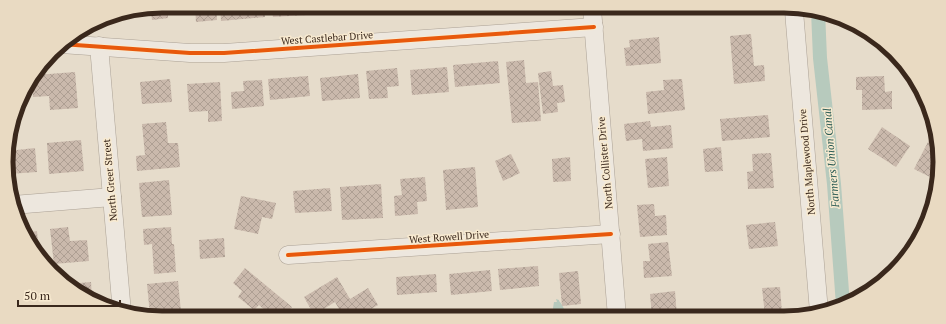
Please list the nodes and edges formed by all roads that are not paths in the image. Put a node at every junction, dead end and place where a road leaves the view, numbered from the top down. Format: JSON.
{"nodes":[{"id":1,"x":794,"y":13,"type":"edge"},
{"id":2,"x":593,"y":18,"type":"edge"},
{"id":3,"x":70,"y":44,"type":"edge"},
{"id":4,"x":99,"y":46,"type":"junction"},
{"id":5,"x":112,"y":197,"type":"junction"},
{"id":6,"x":19,"y":204,"type":"edge"},
{"id":7,"x":611,"y":234,"type":"junction"},
{"id":8,"x":288,"y":255,"type":"dead end"},
{"id":9,"x":121,"y":305,"type":"edge"},
{"id":10,"x":819,"y":307,"type":"edge"},
{"id":11,"x":617,"y":311,"type":"edge"}],
"edges":[{"from":1,"to":10,"type":"street","name":"North Maplewood Drive"},
{"from":2,"to":4,"type":"street","name":"West Castlebar Drive"},
{"from":2,"to":7,"type":"street","name":"North Collister Drive"},
{"from":3,"to":4,"type":"street","name":"West Castlebar Drive"},
{"from":4,"to":5,"type":"street","name":"North Greer Street"},
{"from":5,"to":6,"type":"street"},
{"from":5,"to":9,"type":"street","name":"North Greer Street"},
{"from":7,"to":8,"type":"street","name":"West Rowell Drive"},
{"from":7,"to":11,"type":"street","name":"North Collister Drive"}]}
